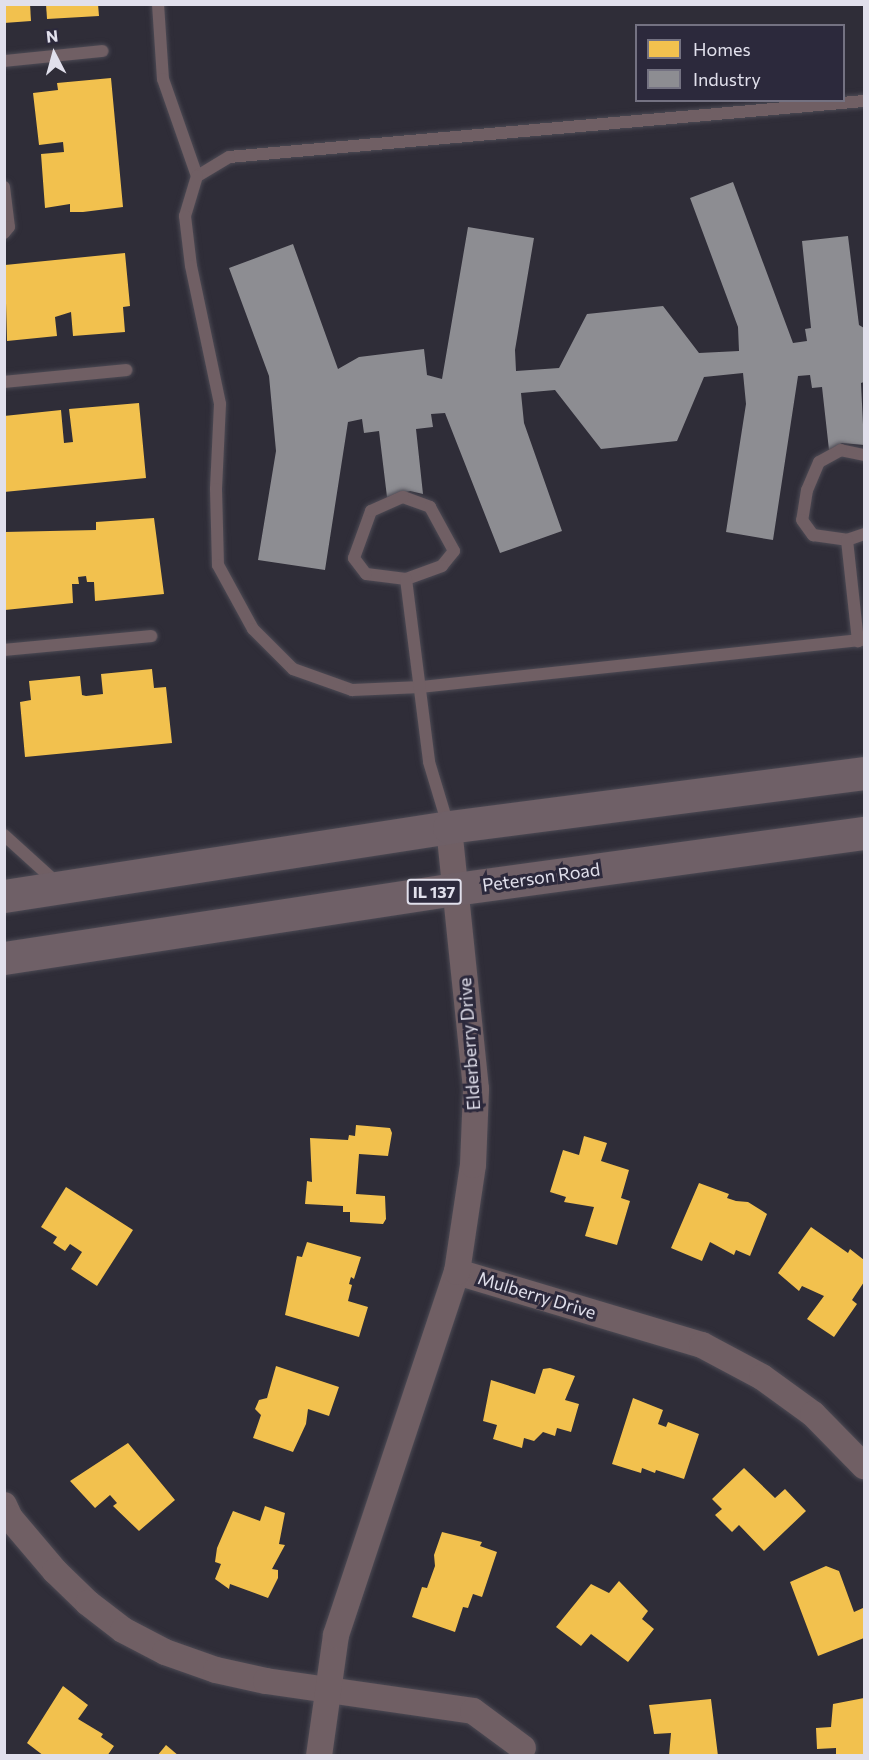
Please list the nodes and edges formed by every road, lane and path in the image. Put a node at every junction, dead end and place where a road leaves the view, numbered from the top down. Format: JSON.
{"nodes":[{"id":1,"x":158,"y":4,"type":"edge"},
{"id":2,"x":102,"y":51,"type":"dead end"},
{"id":3,"x":4,"y":61,"type":"edge"},
{"id":4,"x":864,"y":101,"type":"edge"},
{"id":5,"x":197,"y":176,"type":"junction"},
{"id":6,"x":4,"y":187,"type":"edge"},
{"id":7,"x":4,"y":233,"type":"edge"},
{"id":8,"x":126,"y":370,"type":"dead end"},
{"id":9,"x":4,"y":382,"type":"edge"},
{"id":10,"x":864,"y":455,"type":"edge"},
{"id":11,"x":864,"y":534,"type":"edge"},
{"id":12,"x":847,"y":540,"type":"junction"},
{"id":13,"x":406,"y":579,"type":"junction"},
{"id":14,"x":151,"y":636,"type":"dead end"},
{"id":15,"x":861,"y":641,"type":"edge"},
{"id":16,"x":4,"y":650,"type":"edge"},
{"id":17,"x":422,"y":687,"type":"junction"},
{"id":18,"x":864,"y":772,"type":"edge"},
{"id":19,"x":449,"y":827,"type":"junction"},
{"id":20,"x":864,"y":833,"type":"edge"},
{"id":21,"x":4,"y":835,"type":"edge"},
{"id":22,"x":61,"y":887,"type":"junction"},
{"id":23,"x":455,"y":889,"type":"junction"},
{"id":24,"x":4,"y":896,"type":"edge"},
{"id":25,"x":4,"y":958,"type":"edge"},
{"id":26,"x":457,"y":1272,"type":"junction"},
{"id":27,"x":864,"y":1466,"type":"edge"},
{"id":28,"x":4,"y":1505,"type":"edge"},
{"id":29,"x":327,"y":1689,"type":"junction"},
{"id":30,"x":524,"y":1748,"type":"dead end"},
{"id":31,"x":319,"y":1755,"type":"edge"}],
"edges":[{"from":1,"to":5,"type":"lane"},
{"from":2,"to":3,"type":"lane"},
{"from":4,"to":5,"type":"lane"},
{"from":5,"to":17,"type":"lane"},
{"from":6,"to":7,"type":"lane"},
{"from":8,"to":9,"type":"lane"},
{"from":10,"to":12,"type":"lane"},
{"from":11,"to":12,"type":"lane"},
{"from":12,"to":15,"type":"lane"},
{"from":13,"to":13,"type":"lane"},
{"from":13,"to":17,"type":"lane"},
{"from":14,"to":16,"type":"lane"},
{"from":15,"to":17,"type":"lane"},
{"from":17,"to":19,"type":"lane"},
{"from":18,"to":19,"type":"main road"},
{"from":19,"to":22,"type":"main road"},
{"from":19,"to":23,"type":"street","name":"Elderberry Drive"},
{"from":20,"to":23,"type":"main road","name":"Peterson Road","number":"IL 137"},
{"from":21,"to":22,"type":"lane"},
{"from":22,"to":24,"type":"main road"},
{"from":23,"to":25,"type":"main road","name":"Peterson Road","number":"IL 137"},
{"from":23,"to":26,"type":"street","name":"Elderberry Drive"},
{"from":26,"to":27,"type":"street","name":"Mulberry Drive"},
{"from":26,"to":29,"type":"street","name":"Mulberry Drive"},
{"from":28,"to":29,"type":"street"},
{"from":29,"to":30,"type":"street"},
{"from":29,"to":31,"type":"street"}]}
